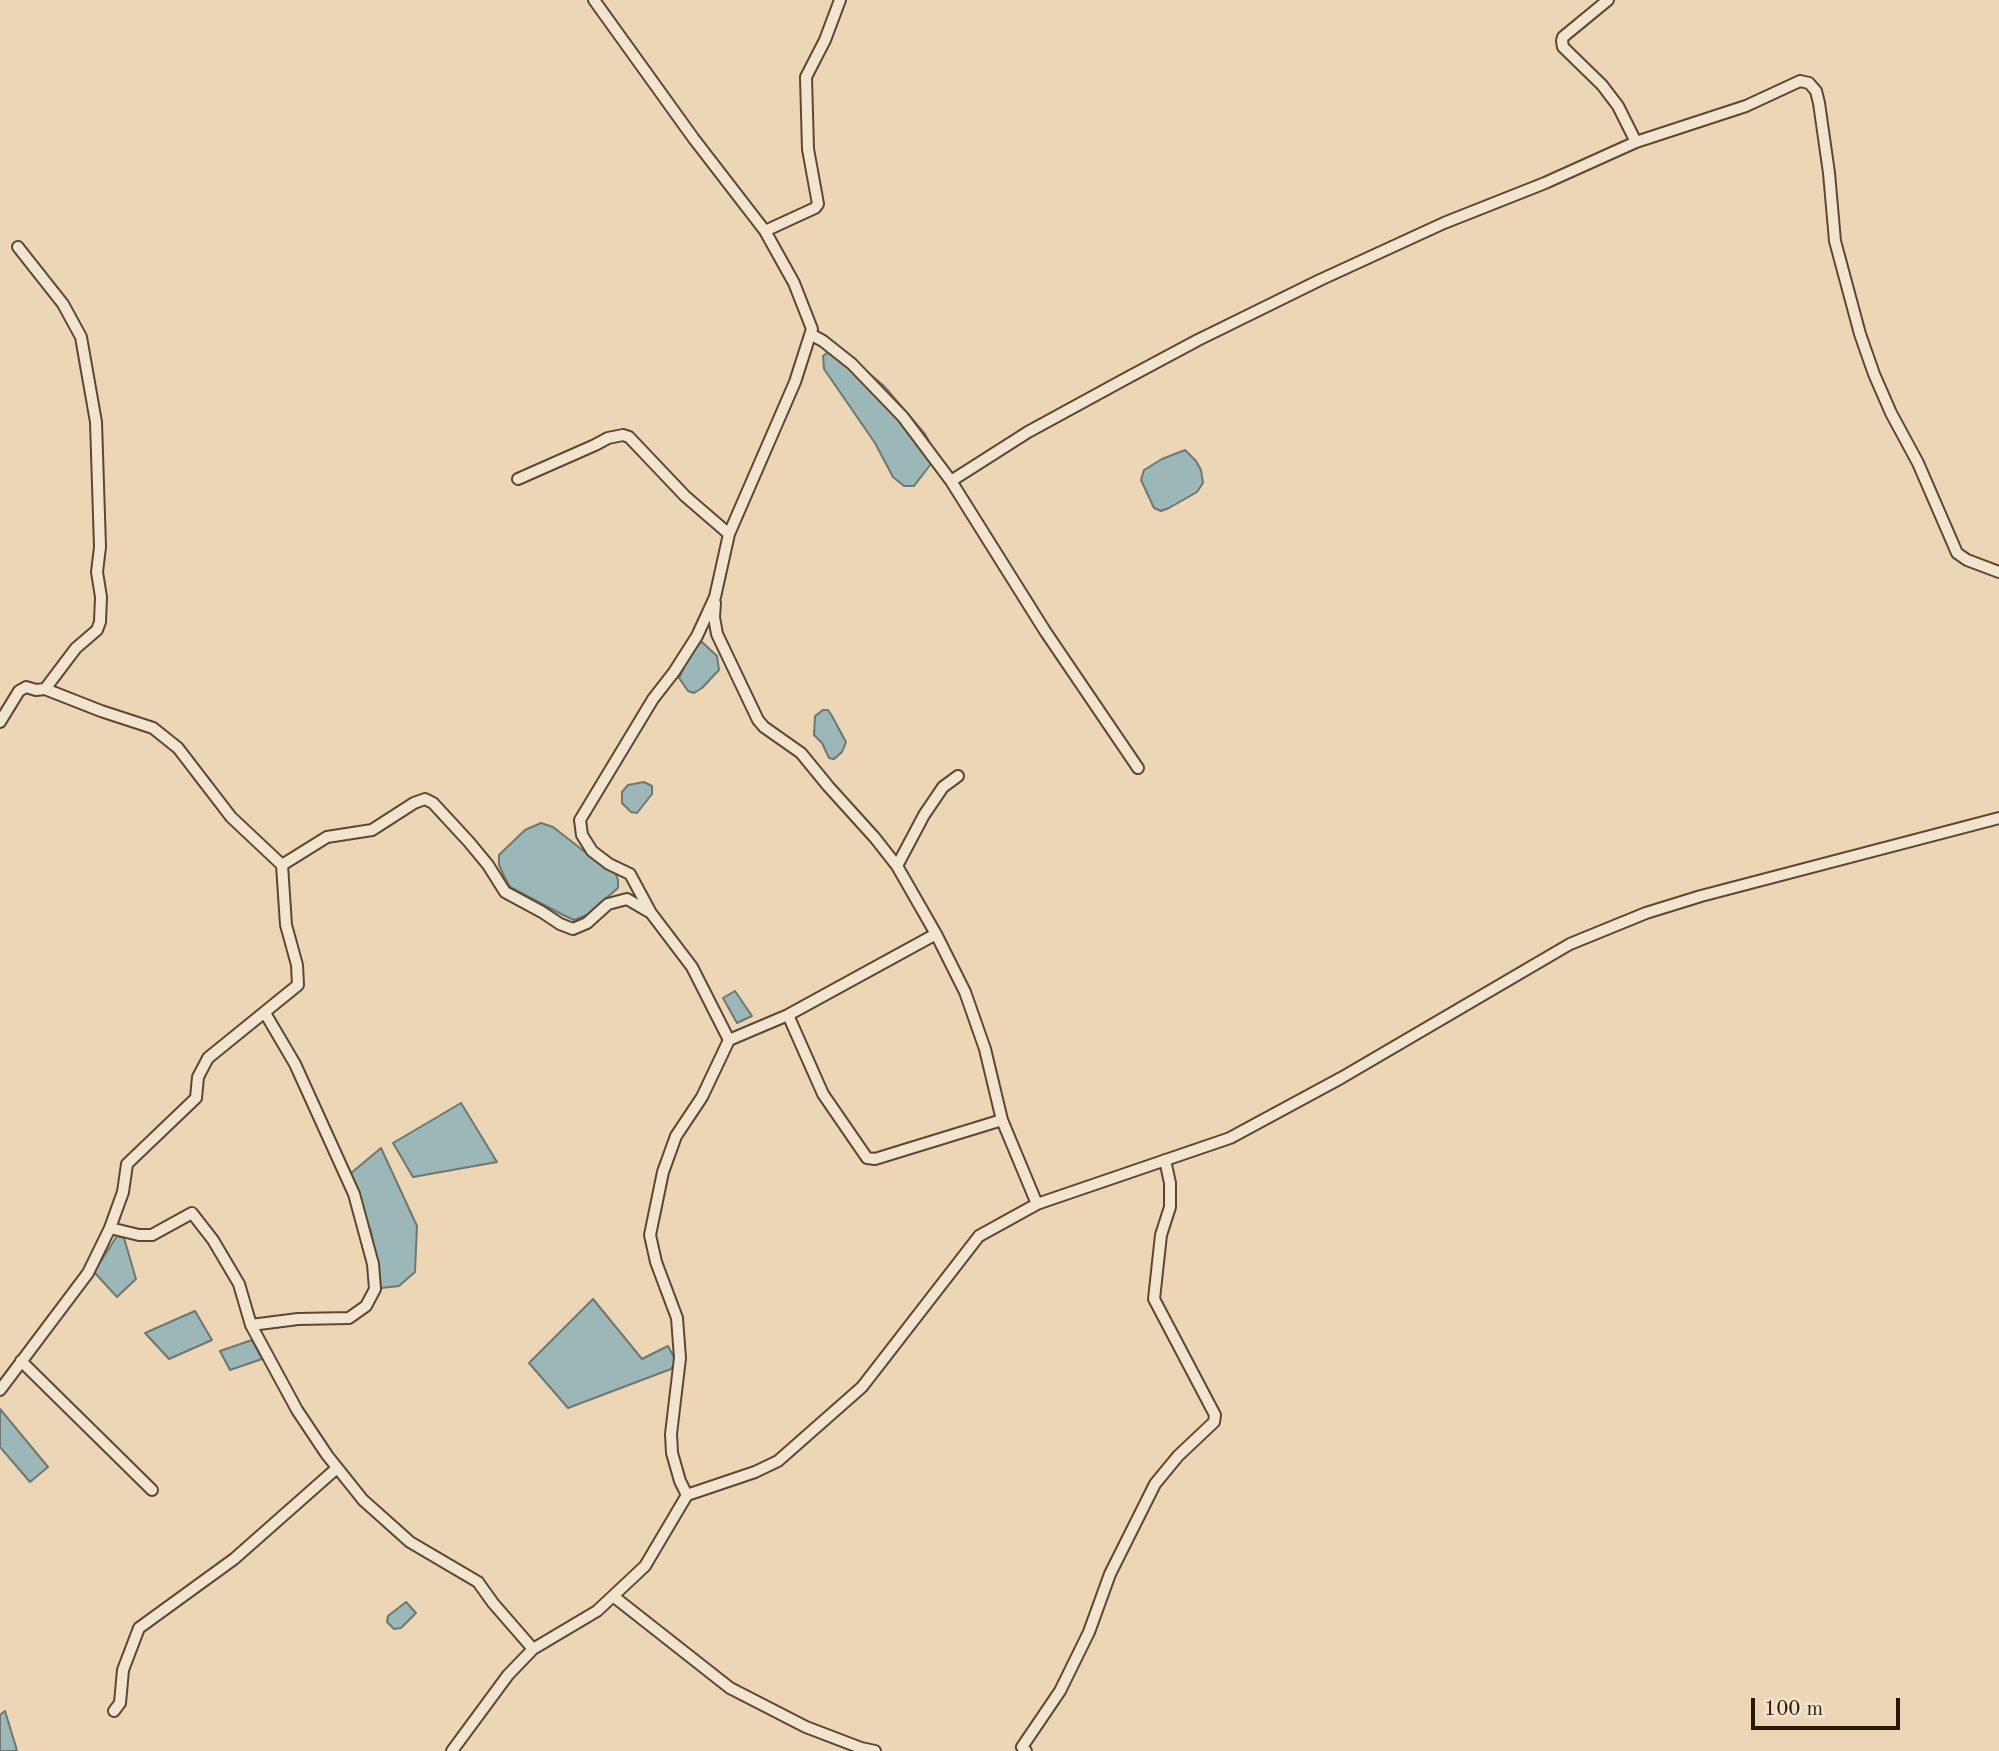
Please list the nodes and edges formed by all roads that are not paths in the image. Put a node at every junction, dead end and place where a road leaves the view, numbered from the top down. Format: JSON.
{"nodes":[{"id":1,"x":594,"y":0,"type":"edge"},
{"id":2,"x":840,"y":0,"type":"edge"},
{"id":3,"x":1608,"y":0,"type":"edge"},
{"id":4,"x":1636,"y":142,"type":"junction"},
{"id":5,"x":765,"y":231,"type":"junction"},
{"id":6,"x":18,"y":247,"type":"dead end"},
{"id":7,"x":812,"y":335,"type":"junction"},
{"id":8,"x":518,"y":479,"type":"dead end"},
{"id":9,"x":951,"y":481,"type":"junction"},
{"id":10,"x":729,"y":534,"type":"junction"},
{"id":11,"x":1999,"y":572,"type":"edge"},
{"id":12,"x":715,"y":597,"type":"junction"},
{"id":13,"x":45,"y":689,"type":"junction"},
{"id":14,"x":0,"y":722,"type":"edge"},
{"id":15,"x":1138,"y":768,"type":"dead end"},
{"id":16,"x":958,"y":776,"type":"dead end"},
{"id":17,"x":1999,"y":818,"type":"edge"},
{"id":18,"x":282,"y":865,"type":"junction"},
{"id":19,"x":897,"y":866,"type":"junction"},
{"id":20,"x":650,"y":913,"type":"junction"},
{"id":21,"x":936,"y":934,"type":"junction"},
{"id":22,"x":265,"y":1013,"type":"junction"},
{"id":23,"x":788,"y":1015,"type":"junction"},
{"id":24,"x":729,"y":1040,"type":"junction"},
{"id":25,"x":1002,"y":1120,"type":"junction"},
{"id":26,"x":1165,"y":1160,"type":"junction"},
{"id":27,"x":1037,"y":1204,"type":"junction"},
{"id":28,"x":110,"y":1228,"type":"junction"},
{"id":29,"x":251,"y":1325,"type":"junction"},
{"id":30,"x":21,"y":1361,"type":"junction"},
{"id":31,"x":0,"y":1390,"type":"edge"},
{"id":32,"x":337,"y":1468,"type":"junction"},
{"id":33,"x":152,"y":1490,"type":"dead end"},
{"id":34,"x":687,"y":1495,"type":"junction"},
{"id":35,"x":612,"y":1596,"type":"junction"},
{"id":36,"x":533,"y":1648,"type":"junction"},
{"id":37,"x":114,"y":1711,"type":"dead end"},
{"id":38,"x":1022,"y":1750,"type":"edge"},
{"id":39,"x":452,"y":1751,"type":"edge"},
{"id":40,"x":875,"y":1751,"type":"edge"}],
"edges":[{"from":1,"to":5,"type":"street"},
{"from":2,"to":5,"type":"street"},
{"from":3,"to":4,"type":"street"},
{"from":4,"to":9,"type":"street"},
{"from":4,"to":11,"type":"street"},
{"from":5,"to":7,"type":"street"},
{"from":6,"to":13,"type":"street"},
{"from":7,"to":9,"type":"street"},
{"from":7,"to":10,"type":"street"},
{"from":8,"to":10,"type":"street"},
{"from":9,"to":15,"type":"street"},
{"from":10,"to":12,"type":"street"},
{"from":12,"to":19,"type":"street"},
{"from":12,"to":20,"type":"street"},
{"from":13,"to":14,"type":"street"},
{"from":13,"to":18,"type":"street"},
{"from":16,"to":19,"type":"street"},
{"from":17,"to":26,"type":"street"},
{"from":18,"to":20,"type":"street"},
{"from":18,"to":22,"type":"street"},
{"from":19,"to":21,"type":"street"},
{"from":20,"to":24,"type":"street"},
{"from":21,"to":23,"type":"street"},
{"from":21,"to":25,"type":"street"},
{"from":22,"to":28,"type":"street"},
{"from":22,"to":29,"type":"street"},
{"from":23,"to":24,"type":"street"},
{"from":23,"to":25,"type":"street"},
{"from":24,"to":34,"type":"street"},
{"from":25,"to":27,"type":"street"},
{"from":26,"to":27,"type":"street"},
{"from":26,"to":38,"type":"street"},
{"from":27,"to":34,"type":"street"},
{"from":28,"to":29,"type":"street"},
{"from":28,"to":30,"type":"street"},
{"from":29,"to":32,"type":"street"},
{"from":30,"to":31,"type":"street"},
{"from":30,"to":33,"type":"street"},
{"from":32,"to":36,"type":"street"},
{"from":32,"to":37,"type":"street"},
{"from":34,"to":35,"type":"street"},
{"from":35,"to":36,"type":"street"},
{"from":35,"to":40,"type":"street"},
{"from":36,"to":39,"type":"street"}]}
